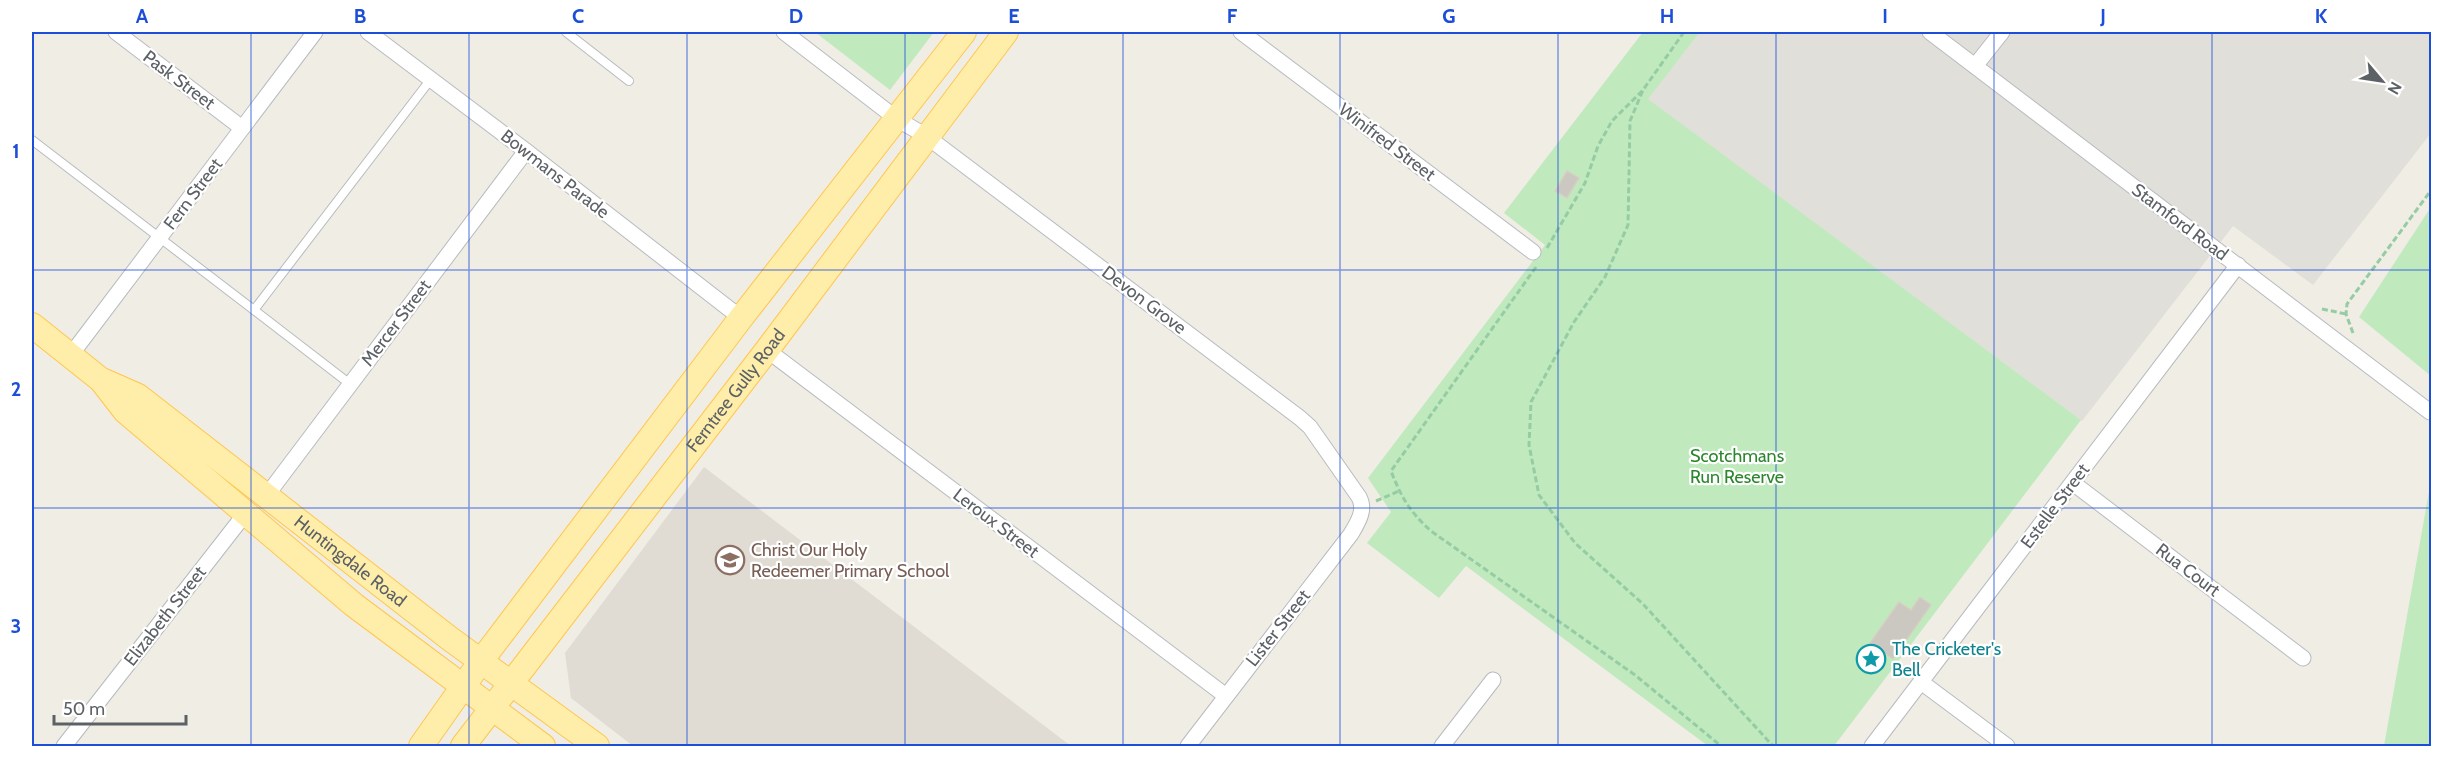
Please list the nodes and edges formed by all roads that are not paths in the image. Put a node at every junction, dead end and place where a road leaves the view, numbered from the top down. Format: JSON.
{"nodes":[{"id":1,"x":116,"y":32,"type":"edge"},
{"id":2,"x":315,"y":32,"type":"edge"},
{"id":3,"x":368,"y":32,"type":"edge"},
{"id":4,"x":566,"y":32,"type":"edge"},
{"id":5,"x":784,"y":32,"type":"edge"},
{"id":6,"x":964,"y":32,"type":"edge"},
{"id":7,"x":1006,"y":32,"type":"edge"},
{"id":8,"x":1241,"y":32,"type":"edge"},
{"id":9,"x":1930,"y":32,"type":"edge"},
{"id":10,"x":2002,"y":32,"type":"edge"},
{"id":11,"x":1975,"y":66,"type":"junction"},
{"id":12,"x":431,"y":79,"type":"junction"},
{"id":13,"x":630,"y":81,"type":"dead end"},
{"id":14,"x":897,"y":118,"type":"junction"},
{"id":15,"x":243,"y":128,"type":"junction"},
{"id":16,"x":926,"y":136,"type":"junction"},
{"id":17,"x":32,"y":140,"type":"edge"},
{"id":18,"x":526,"y":151,"type":"junction"},
{"id":19,"x":159,"y":238,"type":"junction"},
{"id":20,"x":1539,"y":255,"type":"road end"},
{"id":21,"x":2238,"y":266,"type":"junction"},
{"id":22,"x":254,"y":310,"type":"junction"},
{"id":23,"x":741,"y":318,"type":"junction"},
{"id":24,"x":32,"y":325,"type":"edge"},
{"id":25,"x":766,"y":350,"type":"junction"},
{"id":26,"x":70,"y":356,"type":"junction"},
{"id":27,"x":101,"y":380,"type":"junction"},
{"id":28,"x":350,"y":384,"type":"junction"},
{"id":29,"x":2430,"y":412,"type":"edge"},
{"id":30,"x":2073,"y":483,"type":"junction"},
{"id":31,"x":267,"y":495,"type":"junction"},
{"id":32,"x":1362,"y":507,"type":"joint"},
{"id":33,"x":245,"y":514,"type":"junction"},
{"id":34,"x":2303,"y":658,"type":"dead end"},
{"id":35,"x":481,"y":661,"type":"junction"},
{"id":36,"x":1492,"y":680,"type":"dead end"},
{"id":37,"x":511,"y":682,"type":"junction"},
{"id":38,"x":1921,"y":682,"type":"junction"},
{"id":39,"x":462,"y":686,"type":"junction"},
{"id":40,"x":1226,"y":696,"type":"junction"},
{"id":41,"x":493,"y":708,"type":"junction"},
{"id":42,"x":64,"y":747,"type":"edge"},
{"id":43,"x":421,"y":747,"type":"edge"},
{"id":44,"x":463,"y":747,"type":"edge"},
{"id":45,"x":543,"y":747,"type":"edge"},
{"id":46,"x":597,"y":747,"type":"edge"},
{"id":47,"x":1188,"y":747,"type":"edge"},
{"id":48,"x":1442,"y":747,"type":"edge"},
{"id":49,"x":1872,"y":747,"type":"edge"},
{"id":50,"x":2007,"y":747,"type":"edge"}],
"edges":[{"from":1,"to":15,"type":"street","name":"Pask Street"},
{"from":2,"to":15,"type":"street","name":"Fern Street"},
{"from":3,"to":12,"type":"street","name":"Bowmans Parade"},
{"from":4,"to":13,"type":"lane"},
{"from":5,"to":14,"type":"street","name":"Devon Grove"},
{"from":6,"to":14,"type":"main road","name":"Ferntree Gully Road"},
{"from":7,"to":16,"type":"main road","name":"Ferntree Gully Road"},
{"from":8,"to":20,"type":"street","name":"Winifred Street"},
{"from":9,"to":11,"type":"street","name":"Stamford Road"},
{"from":10,"to":11,"type":"street"},
{"from":11,"to":21,"type":"street","name":"Stamford Road"},
{"from":12,"to":18,"type":"street","name":"Bowmans Parade"},
{"from":12,"to":22,"type":"lane"},
{"from":14,"to":16,"type":"street","name":"Devon Grove"},
{"from":14,"to":23,"type":"main road","name":"Ferntree Gully Road"},
{"from":15,"to":19,"type":"street","name":"Fern Street"},
{"from":16,"to":25,"type":"main road","name":"Ferntree Gully Road"},
{"from":16,"to":32,"type":"street","name":"Devon Grove"},
{"from":17,"to":19,"type":"lane"},
{"from":18,"to":23,"type":"street","name":"Bowmans Parade"},
{"from":18,"to":28,"type":"street","name":"Mercer Street"},
{"from":19,"to":22,"type":"lane"},
{"from":19,"to":26,"type":"street","name":"Fern Street"},
{"from":21,"to":29,"type":"street","name":"Stamford Road"},
{"from":21,"to":30,"type":"street","name":"Estelle Street"},
{"from":22,"to":28,"type":"lane"},
{"from":23,"to":35,"type":"main road","name":"Ferntree Gully Road"},
{"from":24,"to":26,"type":"main road","name":"Huntingdale Road"},
{"from":25,"to":37,"type":"main road","name":"Ferntree Gully Road"},
{"from":25,"to":40,"type":"street","name":"Leroux Street"},
{"from":26,"to":27,"type":"main road","name":"Huntingdale Road"},
{"from":27,"to":31,"type":"main road","name":"Huntingdale Road"},
{"from":27,"to":33,"type":"main road","name":"Huntingdale Road"},
{"from":28,"to":31,"type":"street","name":"Mercer Street"},
{"from":30,"to":34,"type":"street","name":"Rua Court"},
{"from":30,"to":38,"type":"street","name":"Estelle Street"},
{"from":31,"to":35,"type":"main road","name":"Huntingdale Road"},
{"from":32,"to":40,"type":"street","name":"Lister Street"},
{"from":33,"to":39,"type":"main road","name":"Huntingdale Road"},
{"from":33,"to":42,"type":"street","name":"Elizabeth Street"},
{"from":35,"to":37,"type":"main road","name":"Huntingdale Road"},
{"from":35,"to":39,"type":"main road","name":"Ferntree Gully Road"},
{"from":36,"to":48,"type":"street"},
{"from":37,"to":41,"type":"main road","name":"Ferntree Gully Road"},
{"from":37,"to":46,"type":"main road","name":"Huntingdale Road"},
{"from":38,"to":49,"type":"street","name":"Estelle Street"},
{"from":38,"to":50,"type":"street"},
{"from":39,"to":41,"type":"main road","name":"Huntingdale Road"},
{"from":39,"to":43,"type":"main road","name":"Ferntree Gully Road"},
{"from":40,"to":47,"type":"street","name":"Lister Street"},
{"from":41,"to":44,"type":"main road","name":"Ferntree Gully Road"},
{"from":41,"to":45,"type":"main road","name":"Huntingdale Road"}]}
